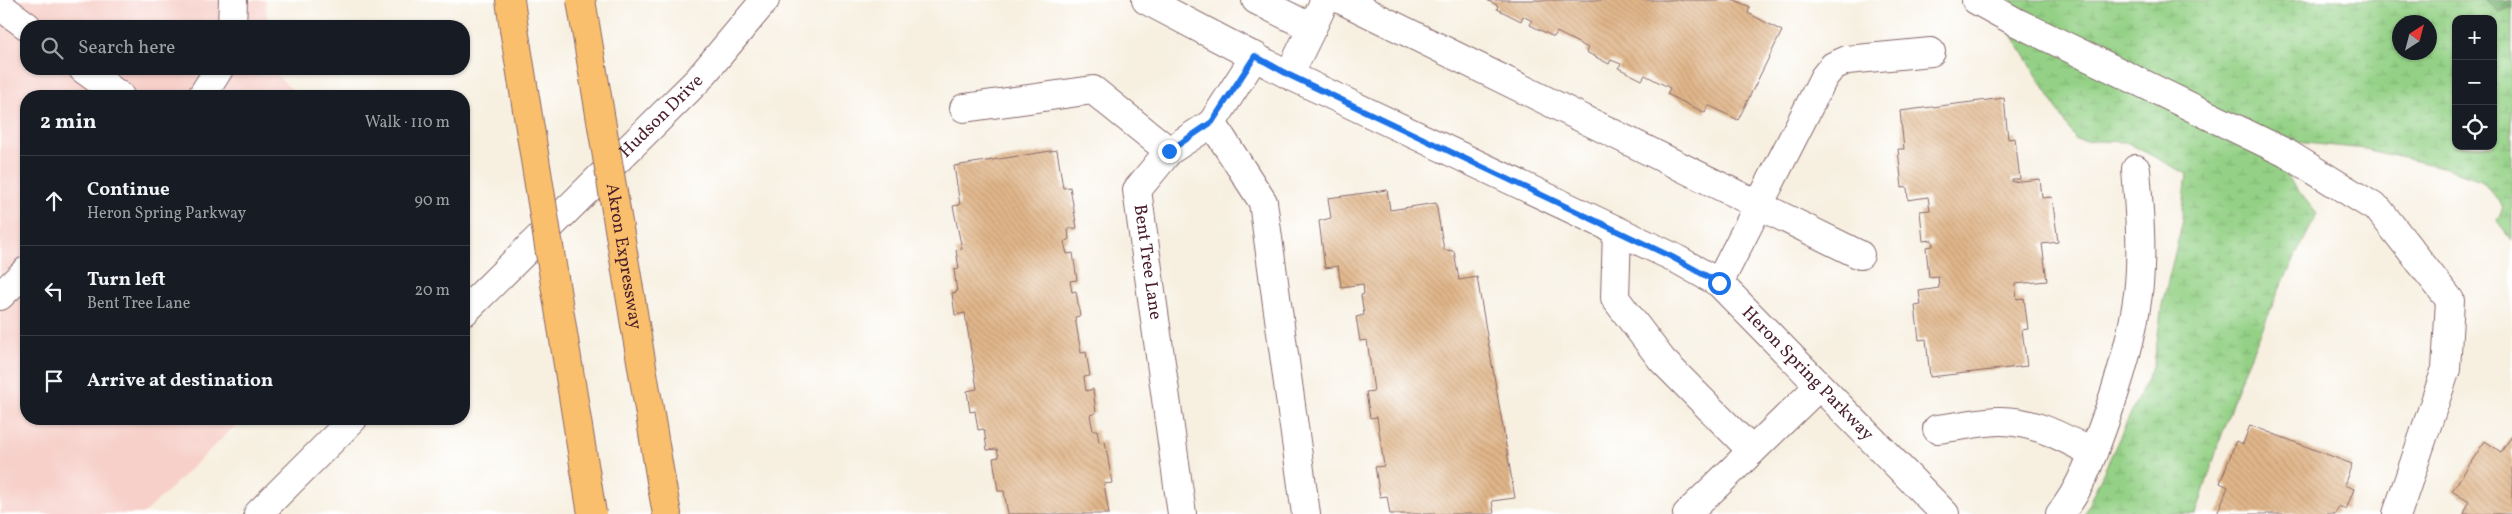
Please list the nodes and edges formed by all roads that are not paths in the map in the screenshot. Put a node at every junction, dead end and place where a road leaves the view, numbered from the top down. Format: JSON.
{"nodes":[{"id":1,"x":233,"y":0,"type":"edge"},
{"id":2,"x":510,"y":0,"type":"edge"},
{"id":3,"x":581,"y":0,"type":"edge"},
{"id":4,"x":765,"y":0,"type":"edge"},
{"id":5,"x":1146,"y":0,"type":"edge"},
{"id":6,"x":1256,"y":0,"type":"edge"},
{"id":7,"x":1325,"y":0,"type":"edge"},
{"id":8,"x":1342,"y":0,"type":"edge"},
{"id":9,"x":1976,"y":0,"type":"edge"},
{"id":10,"x":0,"y":6,"type":"edge"},
{"id":11,"x":232,"y":20,"type":"edge"},
{"id":12,"x":20,"y":21,"type":"edge"},
{"id":13,"x":1312,"y":28,"type":"junction"},
{"id":14,"x":1931,"y":52,"type":"dead end"},
{"id":15,"x":1255,"y":56,"type":"junction"},
{"id":16,"x":92,"y":75,"type":"edge"},
{"id":17,"x":215,"y":75,"type":"edge"},
{"id":18,"x":1289,"y":75,"type":"junction"},
{"id":19,"x":112,"y":90,"type":"edge"},
{"id":20,"x":206,"y":90,"type":"edge"},
{"id":21,"x":964,"y":108,"type":"dead end"},
{"id":22,"x":1212,"y":122,"type":"junction"},
{"id":23,"x":1169,"y":151,"type":"junction"},
{"id":24,"x":2136,"y":169,"type":"dead end"},
{"id":25,"x":1758,"y":205,"type":"junction"},
{"id":26,"x":1617,"y":231,"type":"junction"},
{"id":27,"x":1860,"y":255,"type":"dead end"},
{"id":28,"x":20,"y":277,"type":"edge"},
{"id":29,"x":1719,"y":283,"type":"junction"},
{"id":30,"x":0,"y":296,"type":"edge"},
{"id":31,"x":470,"y":306,"type":"edge"},
{"id":32,"x":1819,"y":386,"type":"junction"},
{"id":33,"x":347,"y":425,"type":"edge"},
{"id":34,"x":1937,"y":429,"type":"dead end"},
{"id":35,"x":1752,"y":451,"type":"junction"},
{"id":36,"x":2093,"y":453,"type":"junction"},
{"id":37,"x":258,"y":514,"type":"edge"},
{"id":38,"x":592,"y":514,"type":"edge"},
{"id":39,"x":667,"y":514,"type":"edge"},
{"id":40,"x":1182,"y":514,"type":"edge"},
{"id":41,"x":1306,"y":514,"type":"edge"},
{"id":42,"x":1686,"y":514,"type":"edge"},
{"id":43,"x":1945,"y":514,"type":"edge"},
{"id":44,"x":2060,"y":514,"type":"edge"},
{"id":45,"x":2397,"y":514,"type":"edge"}],
"edges":[{"from":1,"to":11,"type":"street"},
{"from":2,"to":38,"type":"highway","bridge":true},
{"from":3,"to":39,"type":"highway","name":"Akron Expressway","bridge":true},
{"from":4,"to":31,"type":"street","name":"Hudson Drive"},
{"from":5,"to":15,"type":"street","name":"Heron Spring Parkway"},
{"from":6,"to":13,"type":"street"},
{"from":7,"to":13,"type":"street"},
{"from":8,"to":25,"type":"street"},
{"from":9,"to":45,"type":"street"},
{"from":10,"to":12,"type":"street"},
{"from":13,"to":18,"type":"street"},
{"from":14,"to":25,"type":"street"},
{"from":15,"to":18,"type":"street","name":"Heron Spring Parkway"},
{"from":15,"to":22,"type":"street","name":"Bent Tree Lane"},
{"from":16,"to":19,"type":"street"},
{"from":17,"to":20,"type":"street"},
{"from":18,"to":26,"type":"street","name":"Heron Spring Parkway"},
{"from":21,"to":23,"type":"street"},
{"from":22,"to":23,"type":"street","name":"Bent Tree Lane"},
{"from":22,"to":41,"type":"street"},
{"from":23,"to":40,"type":"street","name":"Bent Tree Lane"},
{"from":24,"to":36,"type":"street"},
{"from":25,"to":27,"type":"street"},
{"from":25,"to":29,"type":"street"},
{"from":26,"to":29,"type":"street","name":"Heron Spring Parkway"},
{"from":26,"to":35,"type":"street"},
{"from":28,"to":30,"type":"street"},
{"from":29,"to":32,"type":"street","name":"Heron Spring Parkway"},
{"from":32,"to":35,"type":"street"},
{"from":32,"to":43,"type":"street","name":"Heron Spring Parkway"},
{"from":33,"to":37,"type":"street"},
{"from":34,"to":36,"type":"street"},
{"from":35,"to":42,"type":"street"},
{"from":36,"to":44,"type":"street"}]}
